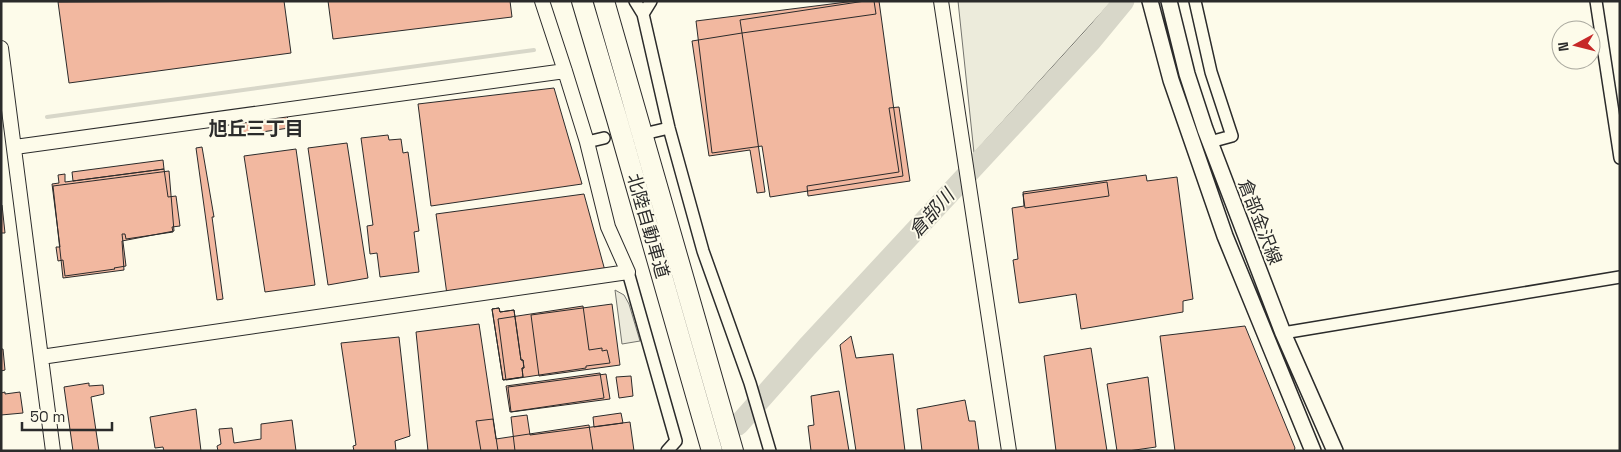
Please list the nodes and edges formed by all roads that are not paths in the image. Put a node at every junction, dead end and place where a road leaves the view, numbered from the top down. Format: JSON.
{"nodes":[{"id":1,"x":542,"y":1,"type":"edge"},
{"id":2,"x":582,"y":1,"type":"edge"},
{"id":3,"x":604,"y":1,"type":"edge"},
{"id":4,"x":635,"y":1,"type":"edge"},
{"id":5,"x":651,"y":1,"type":"edge"},
{"id":6,"x":941,"y":1,"type":"edge"},
{"id":7,"x":1169,"y":1,"type":"edge"},
{"id":8,"x":1196,"y":1,"type":"edge"},
{"id":9,"x":1596,"y":1,"type":"edge"},
{"id":10,"x":1151,"y":4,"type":"edge"},
{"id":11,"x":643,"y":14,"type":"junction"},
{"id":12,"x":1,"y":48,"type":"edge"},
{"id":13,"x":566,"y":71,"type":"junction"},
{"id":14,"x":669,"y":128,"type":"junction"},
{"id":15,"x":652,"y":132,"type":"dead end"},
{"id":16,"x":604,"y":138,"type":"dead end"},
{"id":17,"x":587,"y":142,"type":"junction"},
{"id":18,"x":1210,"y":142,"type":"junction"},
{"id":19,"x":15,"y":147,"type":"junction"},
{"id":20,"x":1620,"y":158,"type":"edge"},
{"id":21,"x":628,"y":272,"type":"junction"},
{"id":22,"x":1620,"y":277,"type":"edge"},
{"id":23,"x":1283,"y":333,"type":"junction"},
{"id":24,"x":41,"y":357,"type":"junction"},
{"id":25,"x":52,"y":451,"type":"edge"},
{"id":26,"x":667,"y":451,"type":"edge"},
{"id":27,"x":712,"y":451,"type":"edge"},
{"id":28,"x":733,"y":451,"type":"edge"},
{"id":29,"x":770,"y":451,"type":"edge"},
{"id":30,"x":1009,"y":451,"type":"edge"},
{"id":31,"x":1313,"y":451,"type":"edge"},
{"id":32,"x":1335,"y":451,"type":"edge"}],
"edges":[{"from":1,"to":13,"type":"street"},
{"from":2,"to":27,"type":"highway","name":"北陸自動車道"},
{"from":3,"to":28,"type":"highway","name":"北陸自動車道"},
{"from":4,"to":11,"type":"street"},
{"from":5,"to":11,"type":"street"},
{"from":6,"to":30,"type":"street"},
{"from":7,"to":18,"type":"main road","name":"倉部金沢線"},
{"from":8,"to":18,"type":"street"},
{"from":9,"to":20,"type":"street"},
{"from":10,"to":31,"type":"main road","name":"倉部金沢線"},
{"from":11,"to":14,"type":"street"},
{"from":12,"to":19,"type":"street"},
{"from":13,"to":17,"type":"street"},
{"from":13,"to":19,"type":"street"},
{"from":14,"to":15,"type":"street"},
{"from":14,"to":29,"type":"street"},
{"from":16,"to":17,"type":"street"},
{"from":17,"to":21,"type":"street"},
{"from":18,"to":23,"type":"main road","name":"倉部金沢線"},
{"from":19,"to":24,"type":"street"},
{"from":21,"to":24,"type":"street"},
{"from":21,"to":26,"type":"street"},
{"from":22,"to":23,"type":"street"},
{"from":23,"to":32,"type":"main road","name":"倉部金沢線"},
{"from":24,"to":25,"type":"street"}]}
